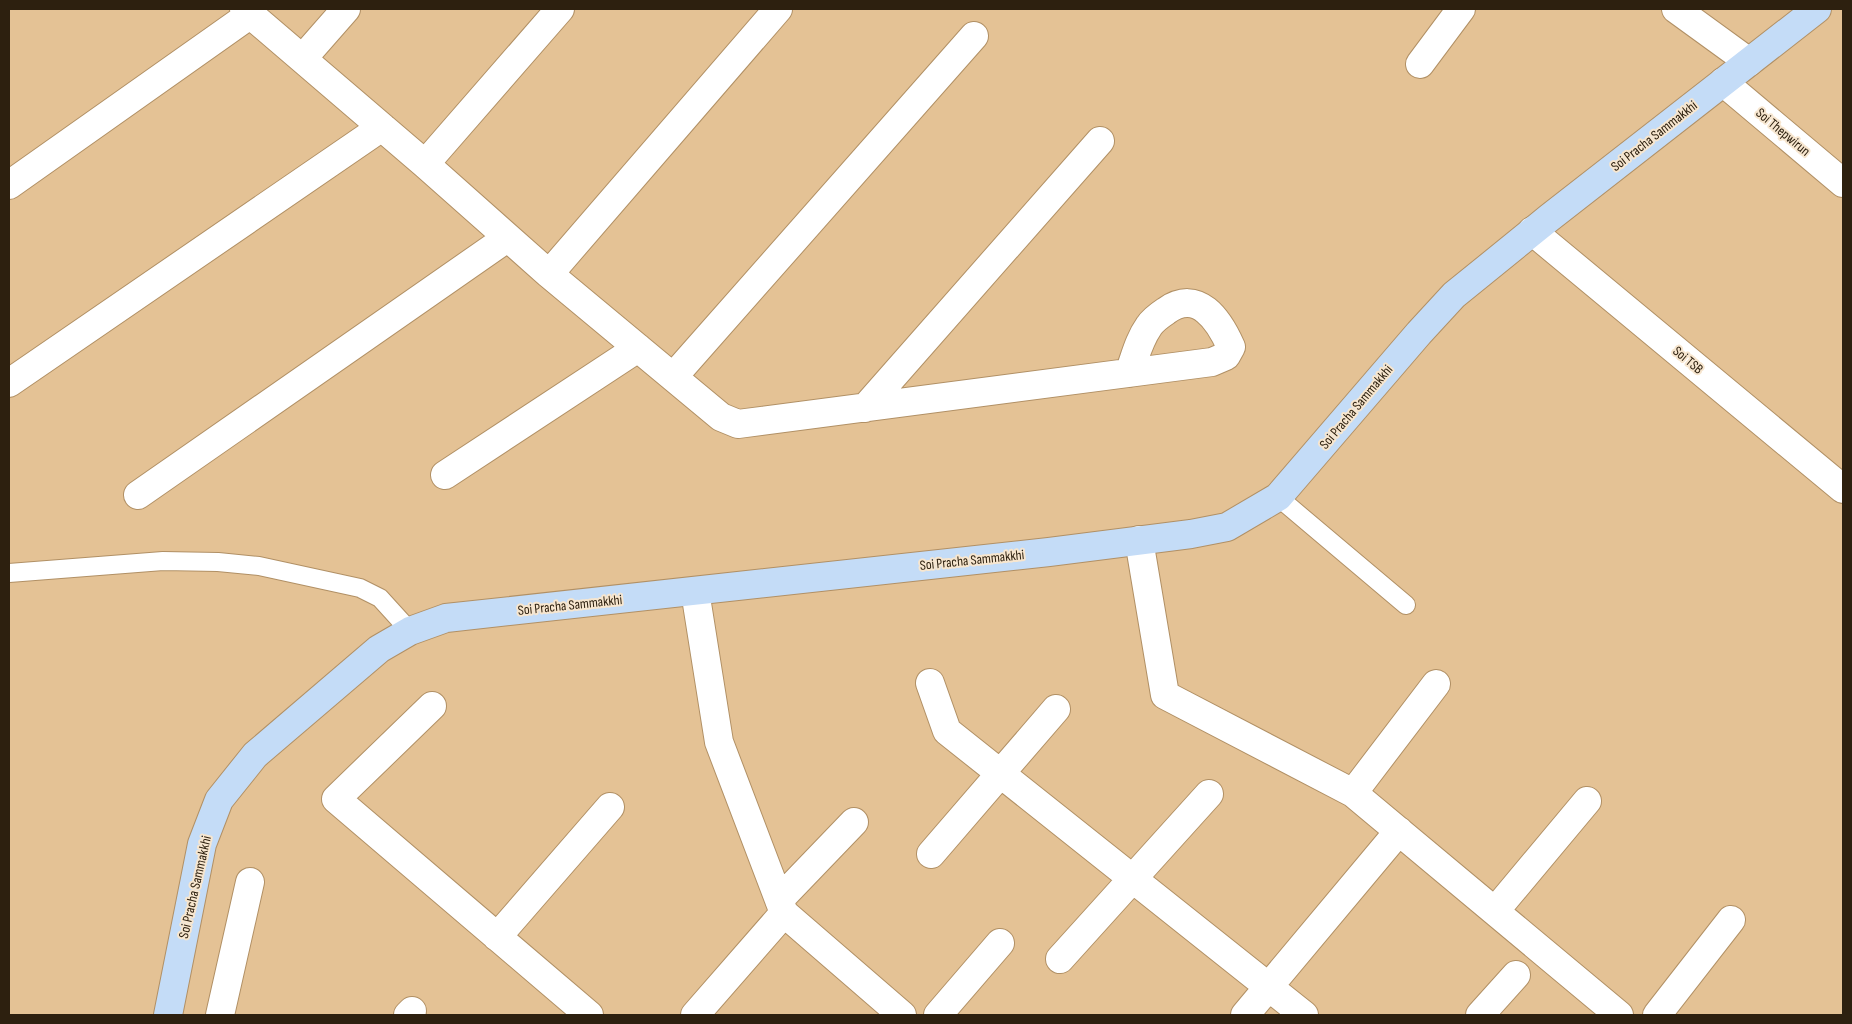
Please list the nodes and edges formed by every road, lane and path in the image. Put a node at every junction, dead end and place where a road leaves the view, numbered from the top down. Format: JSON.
{"nodes":[{"id":1,"x":346,"y":9,"type":"edge"},
{"id":2,"x":560,"y":9,"type":"edge"},
{"id":3,"x":778,"y":9,"type":"edge"},
{"id":4,"x":1461,"y":9,"type":"edge"},
{"id":5,"x":1676,"y":9,"type":"edge"},
{"id":6,"x":1817,"y":9,"type":"edge"},
{"id":7,"x":247,"y":12,"type":"edge"},
{"id":8,"x":974,"y":36,"type":"dead end"},
{"id":9,"x":303,"y":58,"type":"junction"},
{"id":10,"x":1749,"y":62,"type":"junction"},
{"id":11,"x":1420,"y":64,"type":"dead end"},
{"id":12,"x":1723,"y":82,"type":"junction"},
{"id":13,"x":382,"y":127,"type":"junction"},
{"id":14,"x":1100,"y":141,"type":"dead end"},
{"id":15,"x":425,"y":164,"type":"junction"},
{"id":16,"x":1843,"y":183,"type":"edge"},
{"id":17,"x":9,"y":185,"type":"edge"},
{"id":18,"x":1532,"y":232,"type":"junction"},
{"id":19,"x":507,"y":238,"type":"junction"},
{"id":20,"x":549,"y":274,"type":"junction"},
{"id":21,"x":638,"y":348,"type":"junction"},
{"id":22,"x":1129,"y":373,"type":"dead end"},
{"id":23,"x":673,"y":377,"type":"junction"},
{"id":24,"x":9,"y":383,"type":"edge"},
{"id":25,"x":865,"y":408,"type":"junction"},
{"id":26,"x":445,"y":475,"type":"dead end"},
{"id":27,"x":1843,"y":489,"type":"edge"},
{"id":28,"x":138,"y":495,"type":"dead end"},
{"id":29,"x":1278,"y":497,"type":"junction"},
{"id":30,"x":1140,"y":540,"type":"junction"},
{"id":31,"x":9,"y":573,"type":"edge"},
{"id":32,"x":695,"y":591,"type":"junction"},
{"id":33,"x":1406,"y":605,"type":"dead end"},
{"id":34,"x":410,"y":631,"type":"junction"},
{"id":35,"x":930,"y":683,"type":"dead end"},
{"id":36,"x":1436,"y":684,"type":"dead end"},
{"id":37,"x":432,"y":706,"type":"dead end"},
{"id":38,"x":1056,"y":709,"type":"dead end"},
{"id":39,"x":1000,"y":773,"type":"junction"},
{"id":40,"x":1209,"y":794,"type":"dead end"},
{"id":41,"x":1353,"y":794,"type":"junction"},
{"id":42,"x":1587,"y":802,"type":"dead end"},
{"id":43,"x":610,"y":807,"type":"dead end"},
{"id":44,"x":854,"y":822,"type":"dead end"},
{"id":45,"x":1399,"y":831,"type":"junction"},
{"id":46,"x":931,"y":854,"type":"dead end"},
{"id":47,"x":1133,"y":879,"type":"junction"},
{"id":48,"x":250,"y":882,"type":"dead end"},
{"id":49,"x":781,"y":907,"type":"junction"},
{"id":50,"x":1494,"y":912,"type":"junction"},
{"id":51,"x":1731,"y":920,"type":"dead end"},
{"id":52,"x":497,"y":937,"type":"junction"},
{"id":53,"x":1000,"y":943,"type":"dead end"},
{"id":54,"x":1060,"y":959,"type":"dead end"},
{"id":55,"x":1516,"y":975,"type":"dead end"},
{"id":56,"x":1269,"y":987,"type":"junction"},
{"id":57,"x":168,"y":1015,"type":"edge"},
{"id":58,"x":220,"y":1015,"type":"edge"},
{"id":59,"x":589,"y":1015,"type":"edge"},
{"id":60,"x":695,"y":1015,"type":"edge"},
{"id":61,"x":902,"y":1015,"type":"edge"},
{"id":62,"x":938,"y":1015,"type":"edge"},
{"id":63,"x":1245,"y":1015,"type":"edge"},
{"id":64,"x":1304,"y":1015,"type":"edge"},
{"id":65,"x":1480,"y":1015,"type":"edge"},
{"id":66,"x":1619,"y":1015,"type":"edge"},
{"id":67,"x":1656,"y":1015,"type":"edge"}],
"edges":[{"from":1,"to":9,"type":"street"},
{"from":2,"to":15,"type":"street"},
{"from":3,"to":20,"type":"street"},
{"from":4,"to":11,"type":"street"},
{"from":5,"to":10,"type":"street"},
{"from":6,"to":10,"type":"street","name":"Soi Pracha Sammakkhi"},
{"from":7,"to":9,"type":"street"},
{"from":7,"to":17,"type":"street"},
{"from":8,"to":23,"type":"street"},
{"from":9,"to":13,"type":"street"},
{"from":10,"to":12,"type":"street","name":"Soi Pracha Sammakkhi"},
{"from":12,"to":16,"type":"street","name":"Soi Thepwirun"},
{"from":12,"to":18,"type":"street","name":"Soi Pracha Sammakkhi"},
{"from":13,"to":15,"type":"street"},
{"from":13,"to":24,"type":"street"},
{"from":14,"to":25,"type":"street"},
{"from":15,"to":19,"type":"street"},
{"from":18,"to":27,"type":"street","name":"Soi TSB"},
{"from":18,"to":29,"type":"street","name":"Soi Pracha Sammakkhi"},
{"from":19,"to":20,"type":"street"},
{"from":19,"to":28,"type":"street"},
{"from":20,"to":21,"type":"street"},
{"from":21,"to":23,"type":"street"},
{"from":21,"to":26,"type":"street"},
{"from":22,"to":25,"type":"street"},
{"from":23,"to":25,"type":"street"},
{"from":29,"to":30,"type":"street","name":"Soi Pracha Sammakkhi"},
{"from":29,"to":33,"type":"lane"},
{"from":30,"to":32,"type":"street","name":"Soi Pracha Sammakkhi"},
{"from":30,"to":41,"type":"street"},
{"from":31,"to":34,"type":"lane"},
{"from":32,"to":34,"type":"street","name":"Soi Pracha Sammakkhi"},
{"from":32,"to":49,"type":"street"},
{"from":34,"to":57,"type":"street","name":"Soi Pracha Sammakkhi"},
{"from":35,"to":39,"type":"street"},
{"from":36,"to":41,"type":"street"},
{"from":37,"to":52,"type":"street"},
{"from":38,"to":39,"type":"street"},
{"from":39,"to":46,"type":"street"},
{"from":39,"to":47,"type":"street"},
{"from":40,"to":47,"type":"street"},
{"from":41,"to":45,"type":"street"},
{"from":42,"to":50,"type":"street"},
{"from":43,"to":52,"type":"street"},
{"from":44,"to":49,"type":"street"},
{"from":45,"to":50,"type":"street"},
{"from":45,"to":56,"type":"street"},
{"from":47,"to":54,"type":"street"},
{"from":47,"to":56,"type":"street"},
{"from":48,"to":58,"type":"street"},
{"from":49,"to":60,"type":"street"},
{"from":49,"to":61,"type":"street"},
{"from":50,"to":66,"type":"street"},
{"from":51,"to":67,"type":"street"},
{"from":52,"to":59,"type":"street"},
{"from":53,"to":62,"type":"street"},
{"from":55,"to":65,"type":"street"},
{"from":56,"to":63,"type":"street"},
{"from":56,"to":64,"type":"street"}]}
